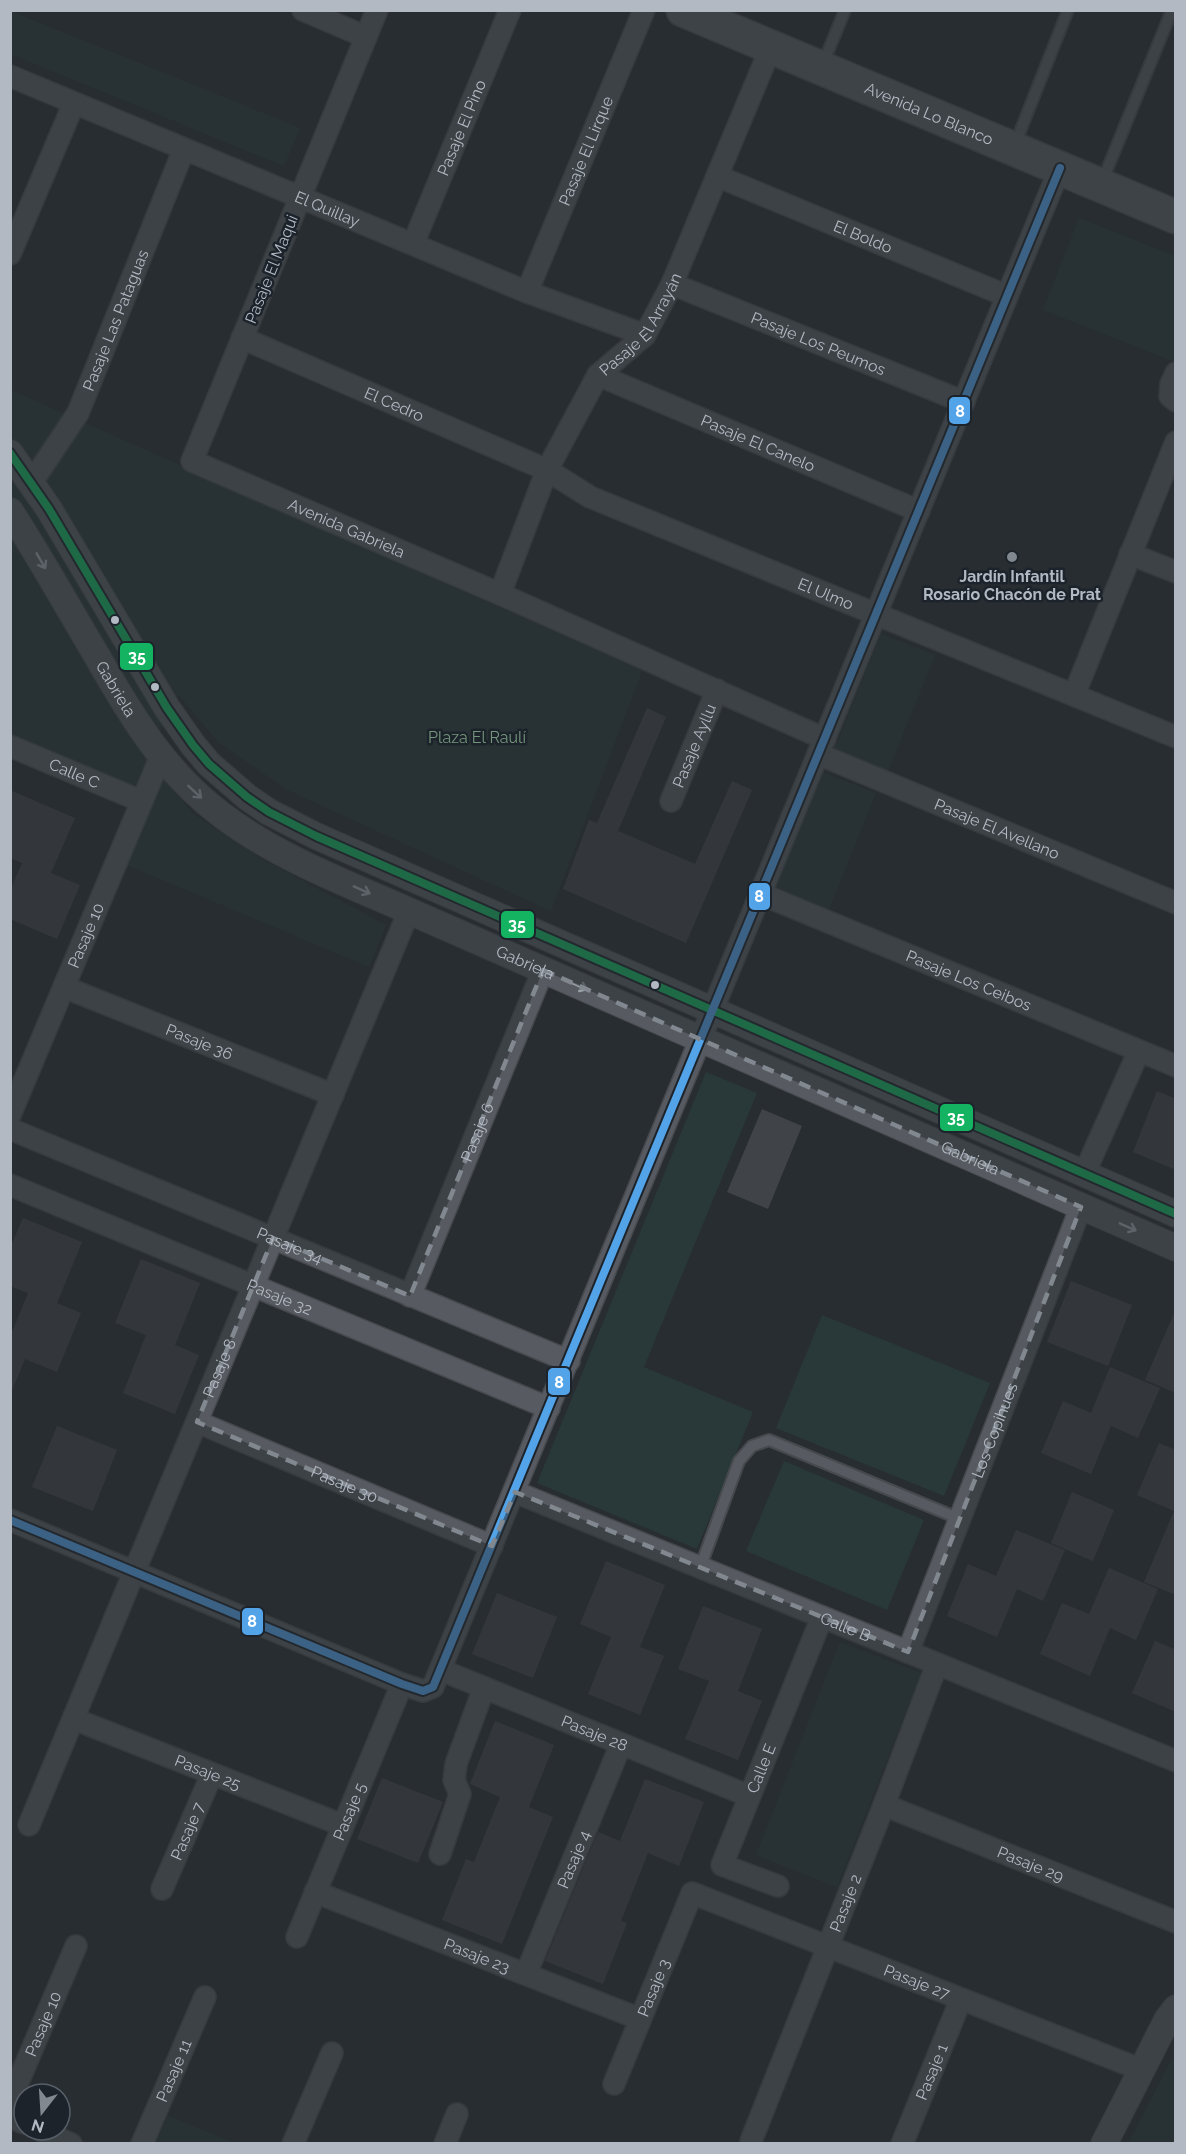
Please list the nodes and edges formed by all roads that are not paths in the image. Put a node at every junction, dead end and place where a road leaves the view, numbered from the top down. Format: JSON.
{"nodes":[{"id":1,"x":303,"y":10,"type":"edge"},
{"id":2,"x":377,"y":10,"type":"edge"},
{"id":3,"x":510,"y":10,"type":"edge"},
{"id":4,"x":644,"y":10,"type":"edge"},
{"id":5,"x":683,"y":10,"type":"edge"},
{"id":6,"x":845,"y":10,"type":"edge"},
{"id":7,"x":1068,"y":10,"type":"edge"},
{"id":8,"x":1172,"y":10,"type":"edge"},
{"id":9,"x":366,"y":37,"type":"junction"},
{"id":10,"x":771,"y":47,"type":"junction"},
{"id":11,"x":821,"y":68,"type":"junction"},
{"id":12,"x":10,"y":76,"type":"edge"},
{"id":13,"x":74,"y":103,"type":"junction"},
{"id":14,"x":1013,"y":148,"type":"junction"},
{"id":15,"x":184,"y":149,"type":"junction"},
{"id":16,"x":1060,"y":168,"type":"junction"},
{"id":17,"x":717,"y":176,"type":"junction"},
{"id":18,"x":1100,"y":185,"type":"junction"},
{"id":19,"x":300,"y":197,"type":"junction"},
{"id":20,"x":1176,"y":217,"type":"edge"},
{"id":21,"x":412,"y":244,"type":"junction"},
{"id":22,"x":10,"y":254,"type":"edge"},
{"id":23,"x":672,"y":284,"type":"junction"},
{"id":24,"x":527,"y":292,"type":"junction"},
{"id":25,"x":1007,"y":296,"type":"junction"},
{"id":26,"x":645,"y":336,"type":"junction"},
{"id":27,"x":242,"y":338,"type":"junction"},
{"id":28,"x":1176,"y":374,"type":"edge"},
{"id":29,"x":598,"y":375,"type":"junction"},
{"id":30,"x":1176,"y":401,"type":"edge"},
{"id":31,"x":964,"y":402,"type":"junction"},
{"id":32,"x":1176,"y":442,"type":"edge"},
{"id":33,"x":10,"y":453,"type":"edge"},
{"id":34,"x":192,"y":461,"type":"joint"},
{"id":35,"x":547,"y":470,"type":"junction"},
{"id":36,"x":32,"y":482,"type":"junction"},
{"id":37,"x":10,"y":511,"type":"edge"},
{"id":38,"x":919,"y":511,"type":"junction"},
{"id":39,"x":1130,"y":554,"type":"junction"},
{"id":40,"x":1176,"y":572,"type":"edge"},
{"id":41,"x":500,"y":594,"type":"junction"},
{"id":42,"x":876,"y":615,"type":"junction"},
{"id":43,"x":717,"y":690,"type":"junction"},
{"id":44,"x":1074,"y":695,"type":"junction"},
{"id":45,"x":1176,"y":737,"type":"edge"},
{"id":46,"x":10,"y":746,"type":"edge"},
{"id":47,"x":822,"y":747,"type":"junction"},
{"id":48,"x":161,"y":756,"type":"junction"},
{"id":49,"x":141,"y":801,"type":"junction"},
{"id":50,"x":671,"y":801,"type":"dead end"},
{"id":51,"x":761,"y":894,"type":"junction"},
{"id":52,"x":1176,"y":903,"type":"edge"},
{"id":53,"x":410,"y":911,"type":"junction"},
{"id":54,"x":543,"y":970,"type":"junction"},
{"id":55,"x":64,"y":987,"type":"junction"},
{"id":56,"x":713,"y":1010,"type":"junction"},
{"id":57,"x":701,"y":1039,"type":"junction"},
{"id":58,"x":1139,"y":1051,"type":"junction"},
{"id":59,"x":1176,"y":1066,"type":"edge"},
{"id":60,"x":333,"y":1095,"type":"junction"},
{"id":61,"x":10,"y":1115,"type":"edge"},
{"id":62,"x":10,"y":1129,"type":"edge"},
{"id":63,"x":1084,"y":1174,"type":"junction"},
{"id":64,"x":10,"y":1185,"type":"edge"},
{"id":65,"x":1081,"y":1207,"type":"junction"},
{"id":66,"x":1176,"y":1214,"type":"edge"},
{"id":67,"x":273,"y":1238,"type":"junction"},
{"id":68,"x":1176,"y":1248,"type":"edge"},
{"id":69,"x":254,"y":1286,"type":"junction"},
{"id":70,"x":410,"y":1296,"type":"junction"},
{"id":71,"x":569,"y":1361,"type":"junction"},
{"id":72,"x":549,"y":1408,"type":"junction"},
{"id":73,"x":197,"y":1422,"type":"junction"},
{"id":74,"x":515,"y":1492,"type":"junction"},
{"id":75,"x":960,"y":1519,"type":"junction"},
{"id":76,"x":10,"y":1520,"type":"edge"},
{"id":77,"x":492,"y":1546,"type":"junction"},
{"id":78,"x":700,"y":1568,"type":"junction"},
{"id":79,"x":135,"y":1572,"type":"junction"},
{"id":80,"x":822,"y":1617,"type":"junction"},
{"id":81,"x":908,"y":1652,"type":"junction"},
{"id":82,"x":937,"y":1664,"type":"junction"},
{"id":83,"x":441,"y":1670,"type":"junction"},
{"id":84,"x":402,"y":1684,"type":"junction"},
{"id":85,"x":484,"y":1688,"type":"junction"},
{"id":86,"x":74,"y":1719,"type":"junction"},
{"id":87,"x":621,"y":1743,"type":"junction"},
{"id":88,"x":1176,"y":1761,"type":"edge"},
{"id":89,"x":212,"y":1774,"type":"junction"},
{"id":90,"x":749,"y":1796,"type":"junction"},
{"id":91,"x":884,"y":1805,"type":"junction"},
{"id":92,"x":29,"y":1825,"type":"dead end"},
{"id":93,"x":342,"y":1825,"type":"junction"},
{"id":94,"x":440,"y":1854,"type":"dead end"},
{"id":95,"x":778,"y":1886,"type":"dead end"},
{"id":96,"x":162,"y":1889,"type":"dead end"},
{"id":97,"x":315,"y":1892,"type":"junction"},
{"id":98,"x":692,"y":1893,"type":"joint"},
{"id":99,"x":1176,"y":1922,"type":"edge"},
{"id":100,"x":297,"y":1937,"type":"dead end"},
{"id":101,"x":76,"y":1946,"type":"dead end"},
{"id":102,"x":828,"y":1946,"type":"junction"},
{"id":103,"x":526,"y":1974,"type":"junction"},
{"id":104,"x":1176,"y":1993,"type":"edge"},
{"id":105,"x":205,"y":1997,"type":"dead end"},
{"id":106,"x":961,"y":1999,"type":"junction"},
{"id":107,"x":1173,"y":2018,"type":"edge"},
{"id":108,"x":640,"y":2019,"type":"junction"},
{"id":109,"x":332,"y":2054,"type":"dead end"},
{"id":110,"x":1142,"y":2070,"type":"junction"},
{"id":111,"x":614,"y":2084,"type":"dead end"},
{"id":112,"x":10,"y":2100,"type":"edge"},
{"id":113,"x":458,"y":2114,"type":"dead end"},
{"id":114,"x":751,"y":2141,"type":"dead end"},
{"id":115,"x":142,"y":2144,"type":"edge"},
{"id":116,"x":293,"y":2144,"type":"edge"},
{"id":117,"x":445,"y":2144,"type":"edge"},
{"id":118,"x":902,"y":2144,"type":"edge"},
{"id":119,"x":1104,"y":2144,"type":"edge"}],
"edges":[{"from":1,"to":9,"type":"street"},
{"from":2,"to":9,"type":"street","name":"Pasaje El Maqui"},
{"from":3,"to":21,"type":"street","name":"Pasaje El Pino"},
{"from":4,"to":24,"type":"street","name":"Pasaje El Lirque"},
{"from":5,"to":10,"type":"main road","name":"Avenida Lo Blanco"},
{"from":6,"to":11,"type":"lane"},
{"from":7,"to":14,"type":"lane"},
{"from":8,"to":18,"type":"lane"},
{"from":9,"to":19,"type":"street","name":"Pasaje El Maqui"},
{"from":10,"to":11,"type":"main road","name":"Avenida Lo Blanco"},
{"from":10,"to":17,"type":"street","name":"Pasaje El Arrayán"},
{"from":11,"to":14,"type":"main road","name":"Avenida Lo Blanco"},
{"from":12,"to":13,"type":"street","name":"El Quillay"},
{"from":13,"to":15,"type":"street","name":"El Quillay"},
{"from":13,"to":22,"type":"street"},
{"from":14,"to":16,"type":"main road","name":"Avenida Lo Blanco"},
{"from":15,"to":19,"type":"street","name":"El Quillay"},
{"from":15,"to":36,"type":"street","name":"Pasaje Las Pataguas"},
{"from":16,"to":18,"type":"main road","name":"Avenida Lo Blanco"},
{"from":16,"to":25,"type":"street"},
{"from":17,"to":23,"type":"street","name":"Pasaje El Arrayán"},
{"from":17,"to":25,"type":"street","name":"El Boldo"},
{"from":18,"to":20,"type":"main road","name":"Avenida Lo Blanco"},
{"from":19,"to":21,"type":"street","name":"El Quillay"},
{"from":19,"to":27,"type":"street","name":"Pasaje El Maqui"},
{"from":21,"to":24,"type":"street","name":"El Quillay"},
{"from":23,"to":26,"type":"street","name":"Pasaje El Arrayán"},
{"from":23,"to":31,"type":"street","name":"Pasaje Los Peumos"},
{"from":24,"to":26,"type":"street","name":"El Quillay"},
{"from":25,"to":31,"type":"street"},
{"from":26,"to":29,"type":"street","name":"Pasaje El Arrayán"},
{"from":27,"to":34,"type":"street","name":"Pasaje El Maqui"},
{"from":27,"to":35,"type":"street","name":"El Cedro"},
{"from":28,"to":30,"type":"street"},
{"from":29,"to":35,"type":"street","name":"Pasaje El Arrayán"},
{"from":29,"to":38,"type":"street","name":"Pasaje El Canelo"},
{"from":31,"to":38,"type":"street"},
{"from":32,"to":39,"type":"street"},
{"from":33,"to":36,"type":"street","name":"Gabriela"},
{"from":34,"to":41,"type":"street","name":"Avenida Gabriela"},
{"from":35,"to":41,"type":"street","name":"Pasaje El Arrayán"},
{"from":35,"to":42,"type":"street","name":"El Ulmo"},
{"from":36,"to":56,"type":"street","name":"Gabriela"},
{"from":37,"to":48,"type":"street","name":"Gabriela","one_way":true},
{"from":38,"to":42,"type":"street"},
{"from":39,"to":40,"type":"street"},
{"from":39,"to":44,"type":"street"},
{"from":41,"to":43,"type":"street","name":"Pasaje El Avellano"},
{"from":42,"to":44,"type":"street","name":"El Ulmo"},
{"from":42,"to":47,"type":"street"},
{"from":43,"to":47,"type":"street","name":"Pasaje El Avellano"},
{"from":43,"to":50,"type":"street","name":"Pasaje Ayllu"},
{"from":44,"to":45,"type":"street","name":"El Ulmo"},
{"from":46,"to":49,"type":"street","name":"Calle C"},
{"from":47,"to":51,"type":"street"},
{"from":47,"to":52,"type":"street","name":"Pasaje El Avellano"},
{"from":48,"to":49,"type":"street","name":"Pasaje 10"},
{"from":48,"to":53,"type":"street","name":"Gabriela","one_way":true},
{"from":49,"to":55,"type":"street","name":"Pasaje 10"},
{"from":51,"to":56,"type":"street"},
{"from":51,"to":58,"type":"street","name":"Pasaje Los Ceibos"},
{"from":53,"to":54,"type":"street","name":"Gabriela"},
{"from":53,"to":60,"type":"street","name":"Pasaje 8"},
{"from":54,"to":57,"type":"street","name":"Gabriela","one_way":true},
{"from":54,"to":70,"type":"street","name":"Pasaje 6"},
{"from":55,"to":60,"type":"street","name":"Pasaje 36"},
{"from":55,"to":61,"type":"street","name":"Pasaje 10"},
{"from":56,"to":57,"type":"street"},
{"from":56,"to":63,"type":"street","name":"Gabriela"},
{"from":57,"to":65,"type":"street","name":"Gabriela"},
{"from":57,"to":71,"type":"street"},
{"from":58,"to":59,"type":"street","name":"Pasaje Los Ceibos"},
{"from":58,"to":63,"type":"street"},
{"from":60,"to":67,"type":"street","name":"Pasaje 8"},
{"from":62,"to":67,"type":"street","name":"Pasaje 34"},
{"from":63,"to":66,"type":"street","name":"Gabriela"},
{"from":64,"to":69,"type":"street","name":"Pasaje 32"},
{"from":65,"to":68,"type":"street","name":"Gabriela","one_way":true},
{"from":65,"to":75,"type":"street","name":"Los Copihues"},
{"from":67,"to":69,"type":"street","name":"Pasaje 8"},
{"from":67,"to":70,"type":"street","name":"Pasaje 34"},
{"from":69,"to":72,"type":"street","name":"Pasaje 32"},
{"from":69,"to":73,"type":"street","name":"Pasaje 8"},
{"from":70,"to":71,"type":"street","name":"Pasaje 34"},
{"from":71,"to":72,"type":"street"},
{"from":72,"to":74,"type":"street"},
{"from":73,"to":77,"type":"street","name":"Pasaje 30"},
{"from":73,"to":79,"type":"street","name":"Pasaje 8"},
{"from":74,"to":77,"type":"street"},
{"from":74,"to":78,"type":"street","name":"Calle B"},
{"from":75,"to":78,"type":"lane"},
{"from":75,"to":81,"type":"street","name":"Los Copihues"},
{"from":76,"to":79,"type":"street"},
{"from":77,"to":83,"type":"street"},
{"from":78,"to":80,"type":"street","name":"Calle B"},
{"from":79,"to":84,"type":"street"},
{"from":79,"to":86,"type":"street","name":"Pasaje 8"},
{"from":80,"to":81,"type":"street","name":"Calle B"},
{"from":80,"to":90,"type":"street","name":"Calle E"},
{"from":81,"to":82,"type":"street","name":"Calle B"},
{"from":82,"to":88,"type":"street","name":"Calle B"},
{"from":82,"to":91,"type":"street","name":"Pasaje 2"},
{"from":83,"to":84,"type":"street"},
{"from":83,"to":85,"type":"street","name":"Pasaje 28"},
{"from":84,"to":93,"type":"street","name":"Pasaje 5"},
{"from":85,"to":87,"type":"street","name":"Pasaje 28"},
{"from":85,"to":94,"type":"street"},
{"from":86,"to":89,"type":"street","name":"Pasaje 25"},
{"from":86,"to":92,"type":"street","name":"Pasaje 8"},
{"from":87,"to":90,"type":"street","name":"Pasaje 28"},
{"from":87,"to":103,"type":"street","name":"Pasaje 4"},
{"from":89,"to":93,"type":"street","name":"Pasaje 25"},
{"from":89,"to":96,"type":"street","name":"Pasaje 7"},
{"from":90,"to":95,"type":"street","name":"Calle E"},
{"from":91,"to":99,"type":"street","name":"Pasaje 29"},
{"from":91,"to":102,"type":"street","name":"Pasaje 2"},
{"from":93,"to":97,"type":"street","name":"Pasaje 5"},
{"from":97,"to":100,"type":"street","name":"Pasaje 5"},
{"from":97,"to":103,"type":"street","name":"Pasaje 23"},
{"from":98,"to":102,"type":"street","name":"Pasaje 27"},
{"from":98,"to":108,"type":"street","name":"Pasaje 3"},
{"from":101,"to":112,"type":"street","name":"Pasaje 10"},
{"from":102,"to":106,"type":"street","name":"Pasaje 27"},
{"from":102,"to":114,"type":"street","name":"Pasaje 2"},
{"from":103,"to":108,"type":"street","name":"Pasaje 23"},
{"from":104,"to":107,"type":"street"},
{"from":105,"to":115,"type":"street","name":"Pasaje 11"},
{"from":106,"to":110,"type":"street","name":"Pasaje 27"},
{"from":106,"to":118,"type":"street","name":"Pasaje 1"},
{"from":107,"to":110,"type":"street"},
{"from":108,"to":111,"type":"street","name":"Pasaje 3"},
{"from":109,"to":116,"type":"street"},
{"from":110,"to":119,"type":"street"},
{"from":113,"to":117,"type":"street"}]}
